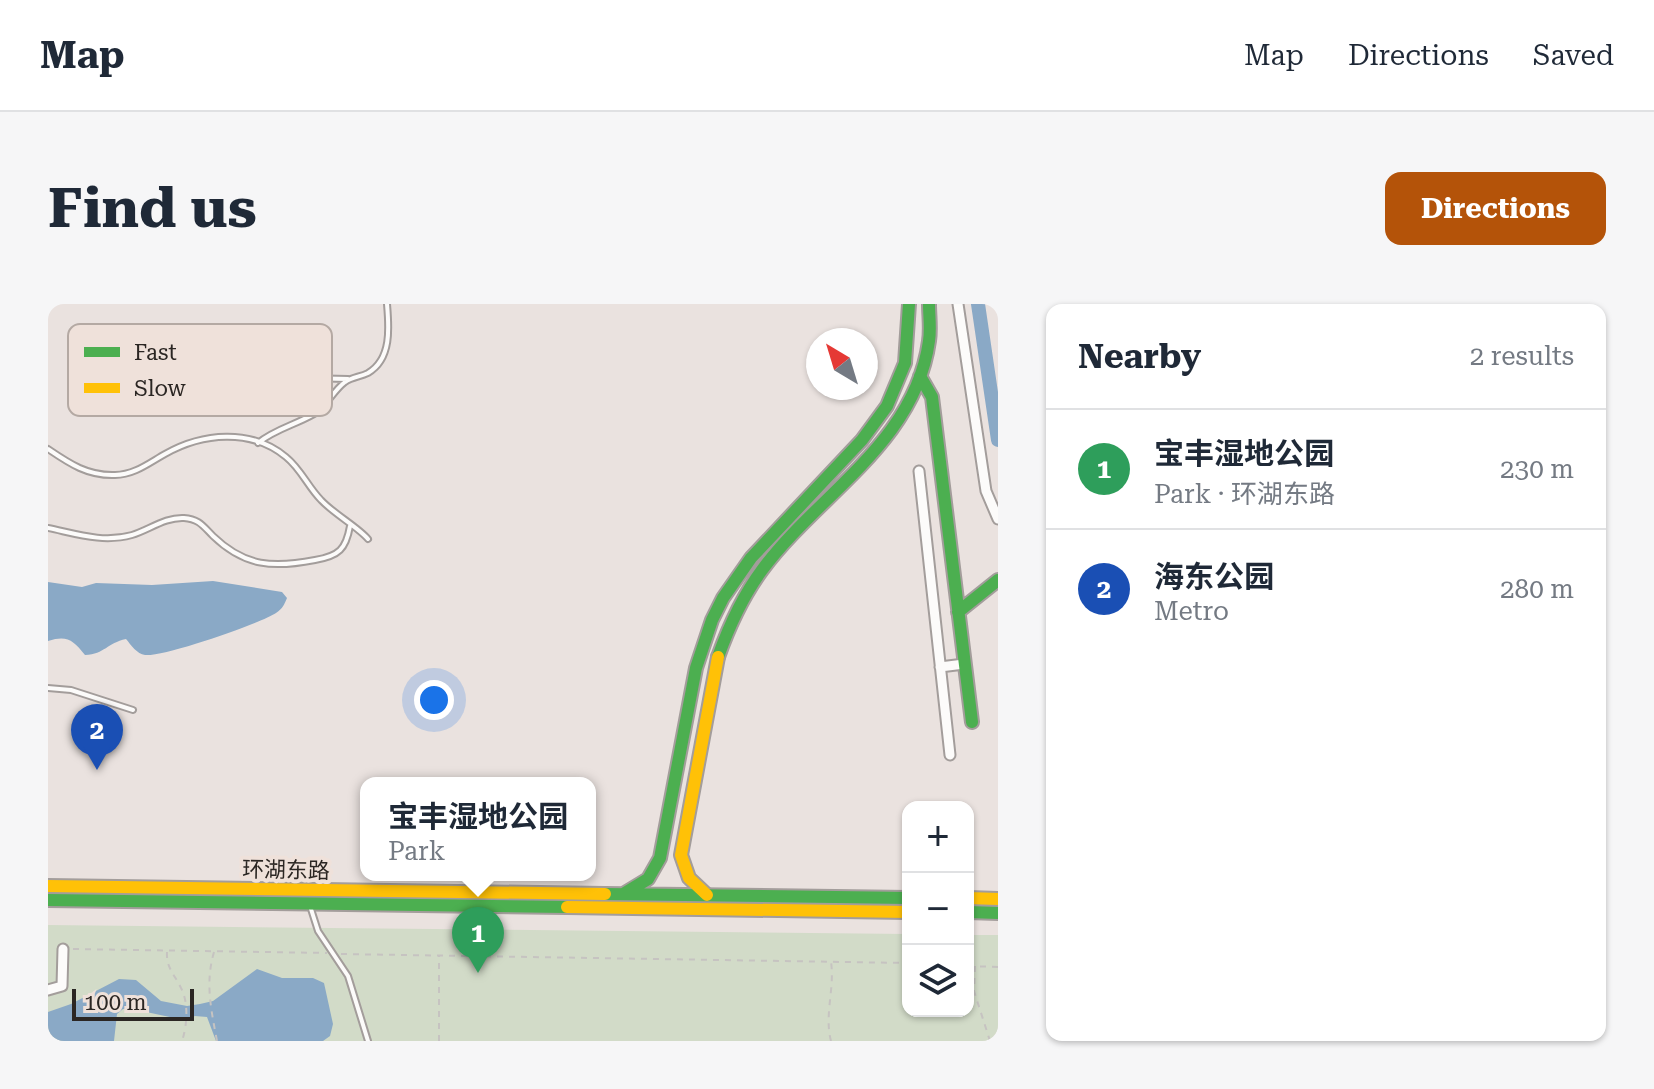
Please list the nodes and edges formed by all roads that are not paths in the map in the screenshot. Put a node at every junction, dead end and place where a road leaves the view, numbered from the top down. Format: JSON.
{"nodes":[{"id":1,"x":387,"y":304,"type":"edge"},
{"id":2,"x":909,"y":304,"type":"edge"},
{"id":3,"x":929,"y":304,"type":"edge"},
{"id":4,"x":958,"y":304,"type":"edge"},
{"id":5,"x":920,"y":376,"type":"junction"},
{"id":6,"x":332,"y":378,"type":"edge"},
{"id":7,"x":351,"y":378,"type":"junction"},
{"id":8,"x":332,"y":397,"type":"edge"},
{"id":9,"x":307,"y":416,"type":"edge"},
{"id":10,"x":258,"y":443,"type":"junction"},
{"id":11,"x":48,"y":449,"type":"edge"},
{"id":12,"x":919,"y":471,"type":"dead end"},
{"id":13,"x":998,"y":519,"type":"edge"},
{"id":14,"x":350,"y":526,"type":"junction"},
{"id":15,"x":48,"y":528,"type":"edge"},
{"id":16,"x":368,"y":539,"type":"dead end"},
{"id":17,"x":998,"y":580,"type":"edge"},
{"id":18,"x":958,"y":612,"type":"junction"},
{"id":19,"x":964,"y":664,"type":"junction"},
{"id":20,"x":940,"y":667,"type":"junction"},
{"id":21,"x":48,"y":688,"type":"edge"},
{"id":22,"x":133,"y":710,"type":"dead end"},
{"id":23,"x":972,"y":722,"type":"dead end"},
{"id":24,"x":950,"y":755,"type":"dead end"},
{"id":25,"x":48,"y":886,"type":"edge"},
{"id":26,"x":622,"y":894,"type":"junction"},
{"id":27,"x":707,"y":895,"type":"junction"},
{"id":28,"x":902,"y":898,"type":"edge"},
{"id":29,"x":974,"y":898,"type":"edge"},
{"id":30,"x":998,"y":899,"type":"edge"},
{"id":31,"x":48,"y":900,"type":"edge"},
{"id":32,"x":310,"y":904,"type":"junction"},
{"id":33,"x":902,"y":912,"type":"edge"},
{"id":34,"x":974,"y":912,"type":"edge"},
{"id":35,"x":998,"y":913,"type":"edge"},
{"id":36,"x":63,"y":949,"type":"road end"},
{"id":37,"x":48,"y":990,"type":"edge"},
{"id":38,"x":368,"y":1041,"type":"edge"}],
"edges":[{"from":1,"to":7,"type":"lane"},
{"from":2,"to":26,"type":"main road"},
{"from":3,"to":5,"type":"main road"},
{"from":4,"to":13,"type":"street"},
{"from":5,"to":18,"type":"main road"},
{"from":5,"to":27,"type":"main road"},
{"from":6,"to":7,"type":"lane"},
{"from":7,"to":8,"type":"lane"},
{"from":9,"to":10,"type":"lane"},
{"from":10,"to":11,"type":"lane"},
{"from":10,"to":14,"type":"lane"},
{"from":12,"to":20,"type":"street"},
{"from":14,"to":15,"type":"lane"},
{"from":14,"to":16,"type":"lane"},
{"from":17,"to":18,"type":"main road"},
{"from":18,"to":19,"type":"main road"},
{"from":19,"to":20,"type":"street"},
{"from":19,"to":23,"type":"main road"},
{"from":20,"to":24,"type":"street"},
{"from":21,"to":22,"type":"lane"},
{"from":25,"to":26,"type":"main road","name":"环湖东路"},
{"from":26,"to":27,"type":"main road","name":"环湖东路"},
{"from":27,"to":28,"type":"main road","name":"环湖东路"},
{"from":29,"to":30,"type":"main road"},
{"from":31,"to":32,"type":"main road","name":"环湖东路"},
{"from":32,"to":33,"type":"main road","name":"环湖东路"},
{"from":32,"to":38,"type":"lane"},
{"from":34,"to":35,"type":"main road"},
{"from":36,"to":37,"type":"street"}]}
